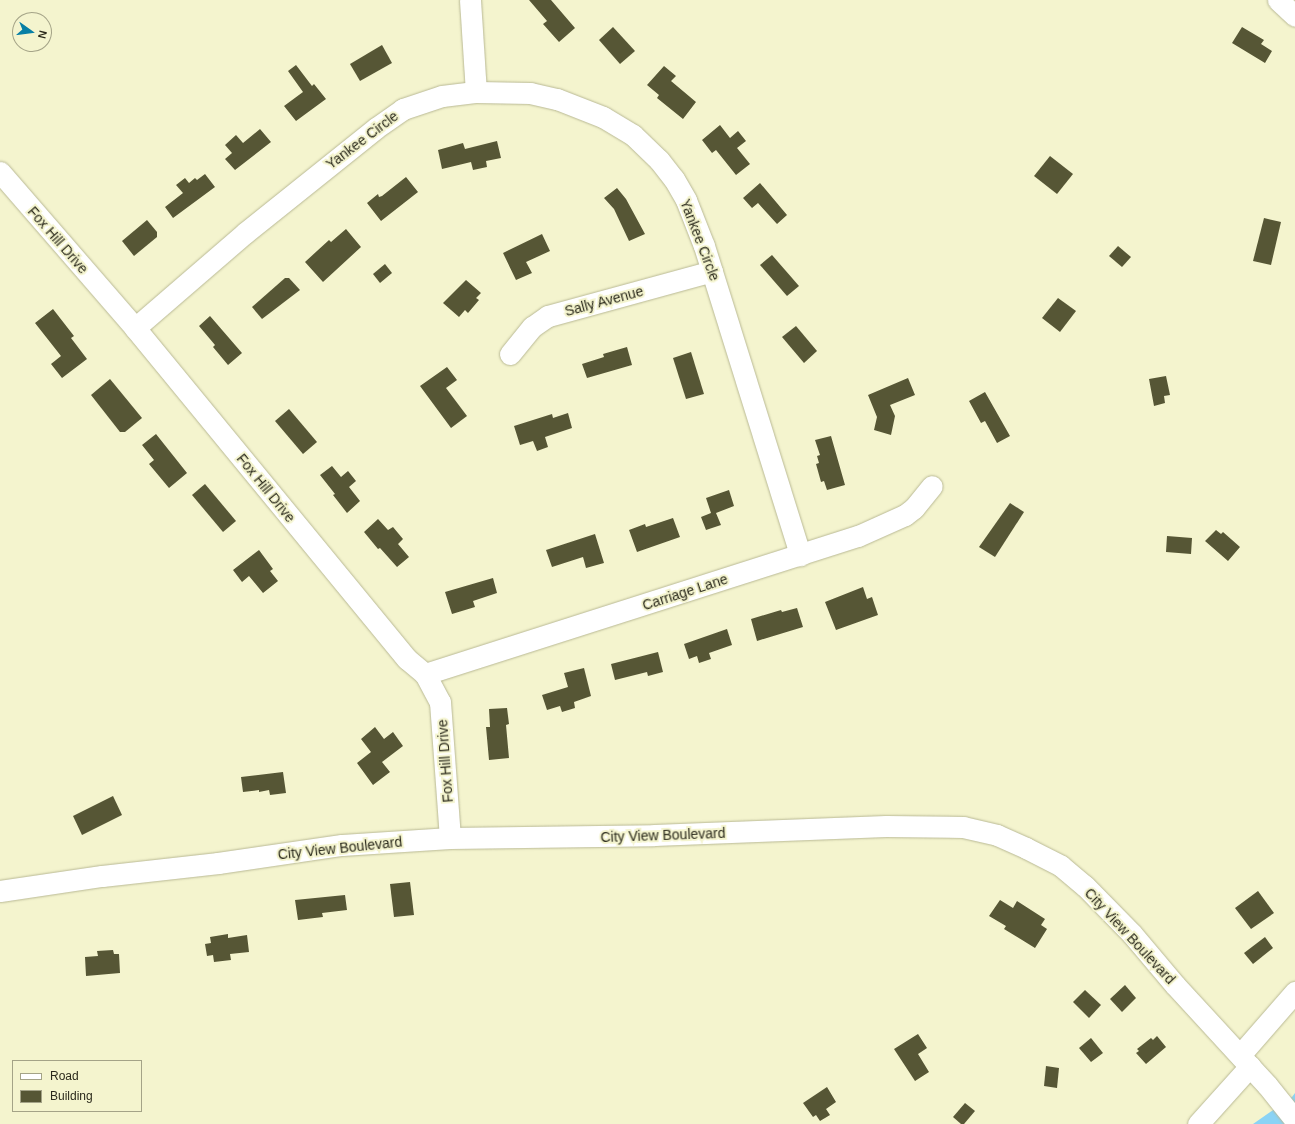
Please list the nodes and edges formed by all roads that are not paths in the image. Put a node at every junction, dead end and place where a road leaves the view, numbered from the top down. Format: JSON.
{"nodes":[{"id":1,"x":470,"y":0,"type":"edge"},
{"id":2,"x":1278,"y":0,"type":"edge"},
{"id":3,"x":1295,"y":16,"type":"edge"},
{"id":4,"x":476,"y":92,"type":"junction"},
{"id":5,"x":0,"y":172,"type":"edge"},
{"id":6,"x":712,"y":271,"type":"junction"},
{"id":7,"x":135,"y":328,"type":"junction"},
{"id":8,"x":510,"y":354,"type":"dead end"},
{"id":9,"x":932,"y":486,"type":"dead end"},
{"id":10,"x":800,"y":555,"type":"junction"},
{"id":11,"x":425,"y":674,"type":"junction"},
{"id":12,"x":450,"y":838,"type":"junction"},
{"id":13,"x":0,"y":891,"type":"edge"},
{"id":14,"x":1295,"y":992,"type":"edge"},
{"id":15,"x":1245,"y":1061,"type":"junction"},
{"id":16,"x":1295,"y":1120,"type":"edge"},
{"id":17,"x":1198,"y":1124,"type":"edge"}],
"edges":[{"from":1,"to":4,"type":"street"},
{"from":2,"to":3,"type":"street"},
{"from":4,"to":6,"type":"street","name":"Yankee Circle"},
{"from":4,"to":7,"type":"street","name":"Yankee Circle"},
{"from":5,"to":7,"type":"street","name":"Fox Hill Drive"},
{"from":6,"to":8,"type":"street","name":"Sally Avenue"},
{"from":6,"to":10,"type":"street","name":"Yankee Circle"},
{"from":7,"to":11,"type":"street","name":"Fox Hill Drive"},
{"from":9,"to":10,"type":"street","name":"Carriage Lane"},
{"from":10,"to":11,"type":"street","name":"Carriage Lane"},
{"from":11,"to":12,"type":"street","name":"Fox Hill Drive"},
{"from":12,"to":13,"type":"street","name":"City View Boulevard"},
{"from":12,"to":15,"type":"street","name":"City View Boulevard"},
{"from":14,"to":15,"type":"street"},
{"from":15,"to":16,"type":"street","name":"City View Boulevard"},
{"from":15,"to":17,"type":"street"}]}
